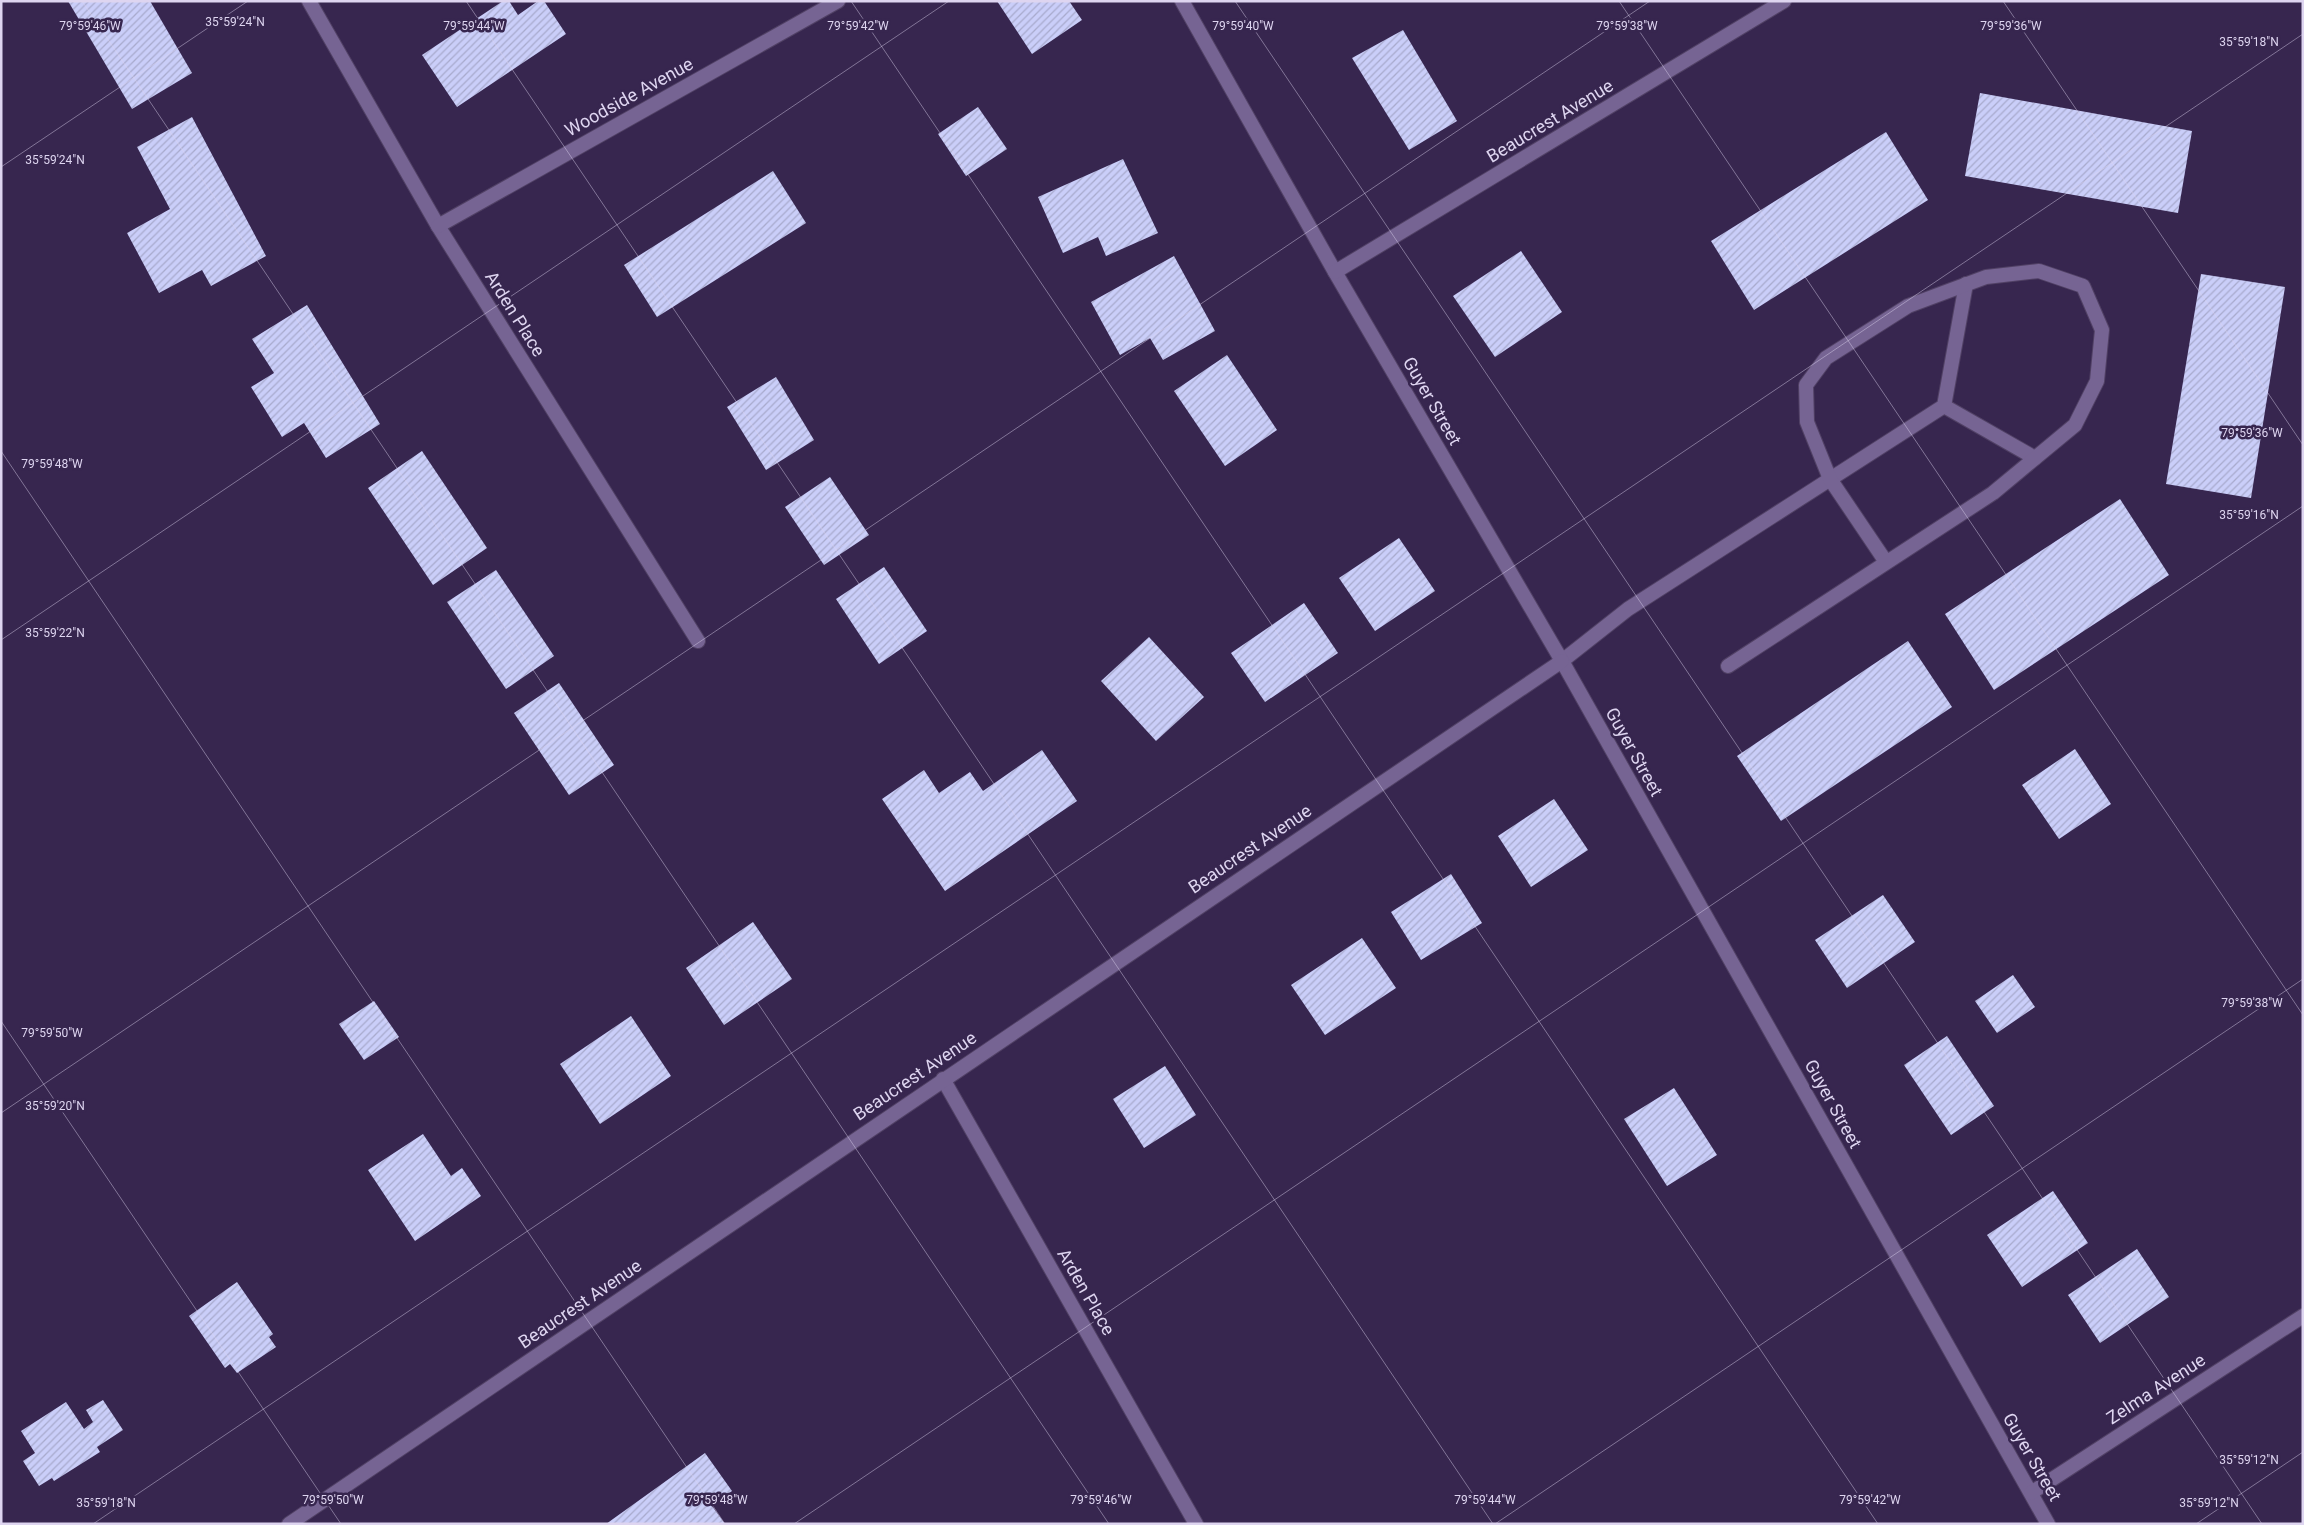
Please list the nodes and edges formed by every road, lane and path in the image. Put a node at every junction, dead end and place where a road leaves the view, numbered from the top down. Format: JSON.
{"nodes":[{"id":1,"x":309,"y":1,"type":"edge"},
{"id":2,"x":838,"y":1,"type":"edge"},
{"id":3,"x":1182,"y":1,"type":"edge"},
{"id":4,"x":1784,"y":1,"type":"edge"},
{"id":5,"x":438,"y":226,"type":"junction"},
{"id":6,"x":1335,"y":272,"type":"junction"},
{"id":7,"x":1966,"y":284,"type":"junction"},
{"id":8,"x":1944,"y":406,"type":"junction"},
{"id":9,"x":2035,"y":458,"type":"junction"},
{"id":10,"x":1830,"y":479,"type":"junction"},
{"id":11,"x":1886,"y":562,"type":"junction"},
{"id":12,"x":698,"y":641,"type":"dead end"},
{"id":13,"x":1562,"y":660,"type":"junction"},
{"id":14,"x":1728,"y":666,"type":"dead end"},
{"id":15,"x":944,"y":1079,"type":"junction"},
{"id":16,"x":2303,"y":1316,"type":"edge"},
{"id":17,"x":2031,"y":1493,"type":"junction"},
{"id":18,"x":289,"y":1524,"type":"edge"},
{"id":19,"x":1196,"y":1524,"type":"edge"},
{"id":20,"x":2048,"y":1524,"type":"edge"}],
"edges":[{"from":1,"to":5,"type":"street","name":"Arden Place"},
{"from":2,"to":5,"type":"street","name":"Woodside Avenue"},
{"from":3,"to":6,"type":"street","name":"Guyer Street"},
{"from":4,"to":6,"type":"street","name":"Beaucrest Avenue"},
{"from":5,"to":12,"type":"street","name":"Arden Place"},
{"from":6,"to":13,"type":"street","name":"Guyer Street"},
{"from":7,"to":8,"type":"street"},
{"from":7,"to":9,"type":"street"},
{"from":7,"to":10,"type":"street"},
{"from":8,"to":9,"type":"street"},
{"from":8,"to":10,"type":"street","name":"Beaucrest Avenue"},
{"from":9,"to":11,"type":"street"},
{"from":10,"to":11,"type":"street"},
{"from":10,"to":13,"type":"street","name":"Beaucrest Avenue"},
{"from":11,"to":14,"type":"street"},
{"from":13,"to":15,"type":"street","name":"Beaucrest Avenue"},
{"from":13,"to":17,"type":"street","name":"Guyer Street"},
{"from":15,"to":18,"type":"street","name":"Beaucrest Avenue"},
{"from":15,"to":19,"type":"street","name":"Arden Place"},
{"from":16,"to":17,"type":"street","name":"Zelma Avenue"},
{"from":17,"to":20,"type":"street","name":"Guyer Street"}]}
